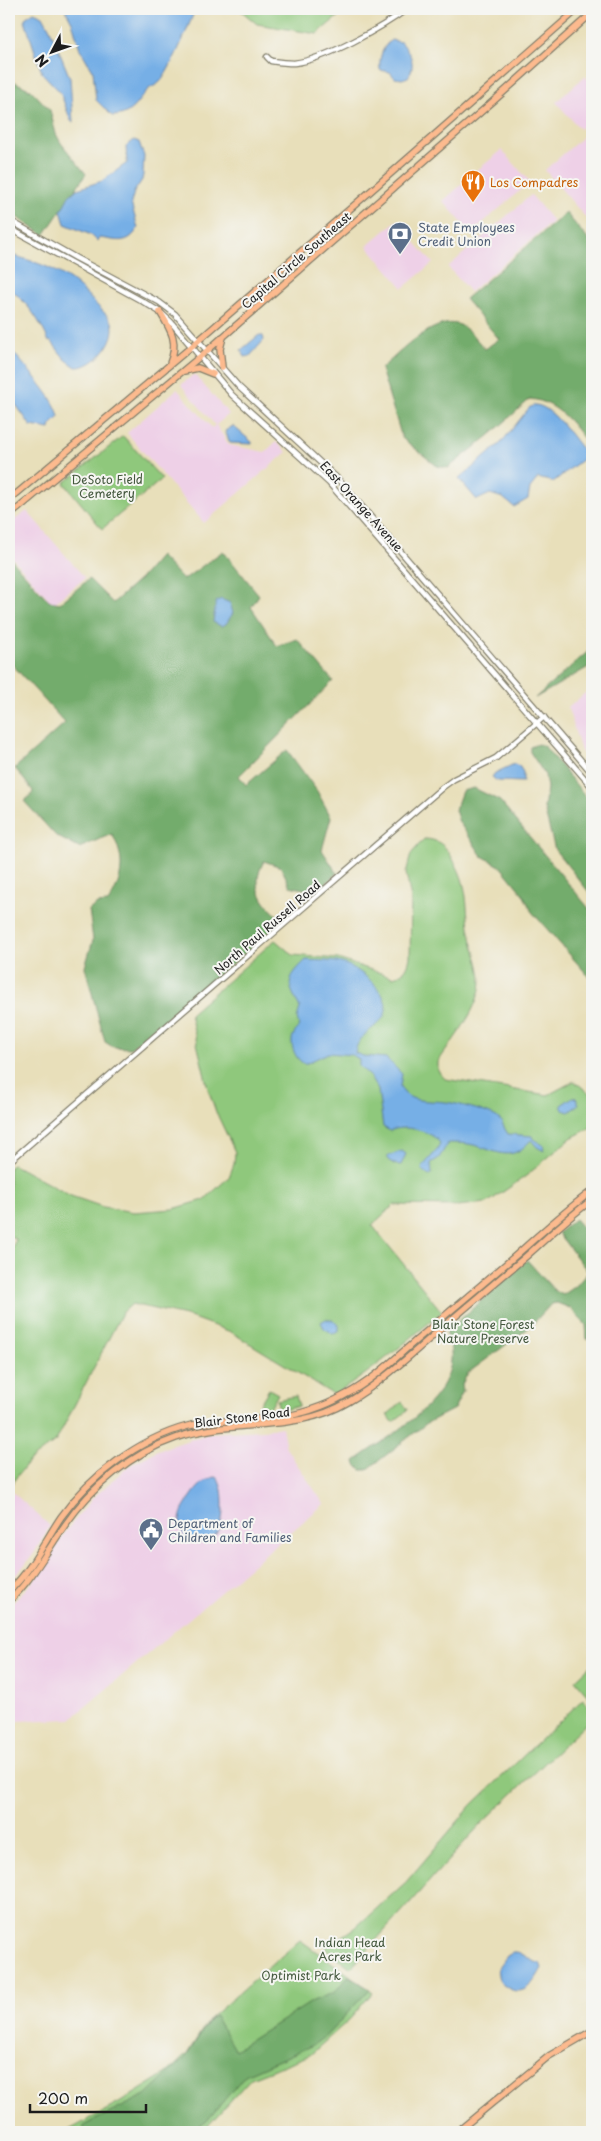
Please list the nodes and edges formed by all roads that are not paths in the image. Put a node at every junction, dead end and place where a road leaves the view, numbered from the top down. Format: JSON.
{"nodes":[{"id":1,"x":407,"y":9,"type":"edge"},
{"id":2,"x":578,"y":9,"type":"edge"},
{"id":3,"x":591,"y":15,"type":"edge"},
{"id":4,"x":267,"y":57,"type":"dead end"},
{"id":5,"x":9,"y":220,"type":"edge"},
{"id":6,"x":9,"y":228,"type":"edge"},
{"id":7,"x":160,"y":312,"type":"junction"},
{"id":8,"x":224,"y":336,"type":"junction"},
{"id":9,"x":199,"y":340,"type":"junction"},
{"id":10,"x":191,"y":347,"type":"junction"},
{"id":11,"x":208,"y":350,"type":"junction"},
{"id":12,"x":199,"y":356,"type":"junction"},
{"id":13,"x":169,"y":365,"type":"junction"},
{"id":14,"x":222,"y":367,"type":"junction"},
{"id":15,"x":182,"y":371,"type":"junction"},
{"id":16,"x":213,"y":374,"type":"junction"},
{"id":17,"x":9,"y":500,"type":"edge"},
{"id":18,"x":9,"y":516,"type":"edge"},
{"id":19,"x":433,"y":589,"type":"junction"},
{"id":20,"x":426,"y":595,"type":"junction"},
{"id":21,"x":544,"y":717,"type":"junction"},
{"id":22,"x":538,"y":722,"type":"junction"},
{"id":23,"x":592,"y":773,"type":"edge"},
{"id":24,"x":592,"y":787,"type":"edge"},
{"id":25,"x":9,"y":1162,"type":"edge"},
{"id":26,"x":592,"y":1191,"type":"edge"},
{"id":27,"x":592,"y":1200,"type":"edge"},
{"id":28,"x":273,"y":1418,"type":"junction"},
{"id":29,"x":274,"y":1425,"type":"junction"},
{"id":30,"x":190,"y":1426,"type":"junction"},
{"id":31,"x":191,"y":1433,"type":"junction"},
{"id":32,"x":130,"y":1452,"type":"junction"},
{"id":33,"x":135,"y":1458,"type":"junction"},
{"id":34,"x":80,"y":1495,"type":"junction"},
{"id":35,"x":85,"y":1500,"type":"junction"},
{"id":36,"x":30,"y":1566,"type":"junction"},
{"id":37,"x":36,"y":1571,"type":"junction"},
{"id":38,"x":9,"y":1591,"type":"edge"},
{"id":39,"x":9,"y":1600,"type":"edge"},
{"id":40,"x":592,"y":2031,"type":"edge"},
{"id":41,"x":457,"y":2132,"type":"edge"}],
"edges":[{"from":1,"to":4,"type":"street"},
{"from":2,"to":9,"type":"main road","name":"Capital Circle Southeast"},
{"from":3,"to":8,"type":"main road","name":"Capital Circle Southeast"},
{"from":5,"to":9,"type":"street","name":"East Orange Avenue"},
{"from":6,"to":7,"type":"street","name":"East Orange Avenue"},
{"from":7,"to":10,"type":"street","name":"East Orange Avenue"},
{"from":7,"to":13,"type":"main road"},
{"from":8,"to":11,"type":"main road","name":"Capital Circle Southeast"},
{"from":8,"to":14,"type":"main road"},
{"from":9,"to":10,"type":"main road","name":"Capital Circle Southeast"},
{"from":9,"to":11,"type":"street","name":"East Orange Avenue"},
{"from":10,"to":12,"type":"street","name":"East Orange Avenue"},
{"from":10,"to":13,"type":"main road","name":"Capital Circle Southeast"},
{"from":11,"to":12,"type":"main road","name":"Capital Circle Southeast"},
{"from":11,"to":14,"type":"street","name":"East Orange Avenue"},
{"from":12,"to":15,"type":"main road","name":"Capital Circle Southeast"},
{"from":12,"to":16,"type":"street","name":"East Orange Avenue"},
{"from":13,"to":17,"type":"main road","name":"Capital Circle Southeast"},
{"from":14,"to":19,"type":"street","name":"East Orange Avenue"},
{"from":15,"to":16,"type":"main road"},
{"from":15,"to":18,"type":"main road","name":"Capital Circle Southeast"},
{"from":16,"to":20,"type":"street","name":"East Orange Avenue"},
{"from":19,"to":20,"type":"street"},
{"from":19,"to":21,"type":"street","name":"East Orange Avenue"},
{"from":20,"to":22,"type":"street","name":"East Orange Avenue"},
{"from":21,"to":22,"type":"street","name":"North Paul Russell Road"},
{"from":21,"to":23,"type":"street","name":"East Orange Avenue"},
{"from":22,"to":24,"type":"street","name":"East Orange Avenue"},
{"from":22,"to":25,"type":"street","name":"North Paul Russell Road"},
{"from":26,"to":28,"type":"main road","name":"Blair Stone Road"},
{"from":27,"to":29,"type":"main road","name":"Blair Stone Road"},
{"from":28,"to":29,"type":"main road"},
{"from":28,"to":30,"type":"main road","name":"Blair Stone Road"},
{"from":29,"to":31,"type":"main road","name":"Blair Stone Road"},
{"from":30,"to":31,"type":"main road"},
{"from":30,"to":32,"type":"main road","name":"Blair Stone Road"},
{"from":31,"to":33,"type":"main road","name":"Blair Stone Road"},
{"from":32,"to":33,"type":"main road"},
{"from":32,"to":34,"type":"main road","name":"Blair Stone Road"},
{"from":33,"to":35,"type":"main road","name":"Blair Stone Road"},
{"from":34,"to":35,"type":"main road"},
{"from":34,"to":36,"type":"main road","name":"Blair Stone Road"},
{"from":35,"to":37,"type":"main road","name":"Blair Stone Road"},
{"from":36,"to":37,"type":"main road"},
{"from":36,"to":38,"type":"main road","name":"Blair Stone Road"},
{"from":37,"to":39,"type":"main road","name":"Blair Stone Road"},
{"from":40,"to":41,"type":"main road"}]}
